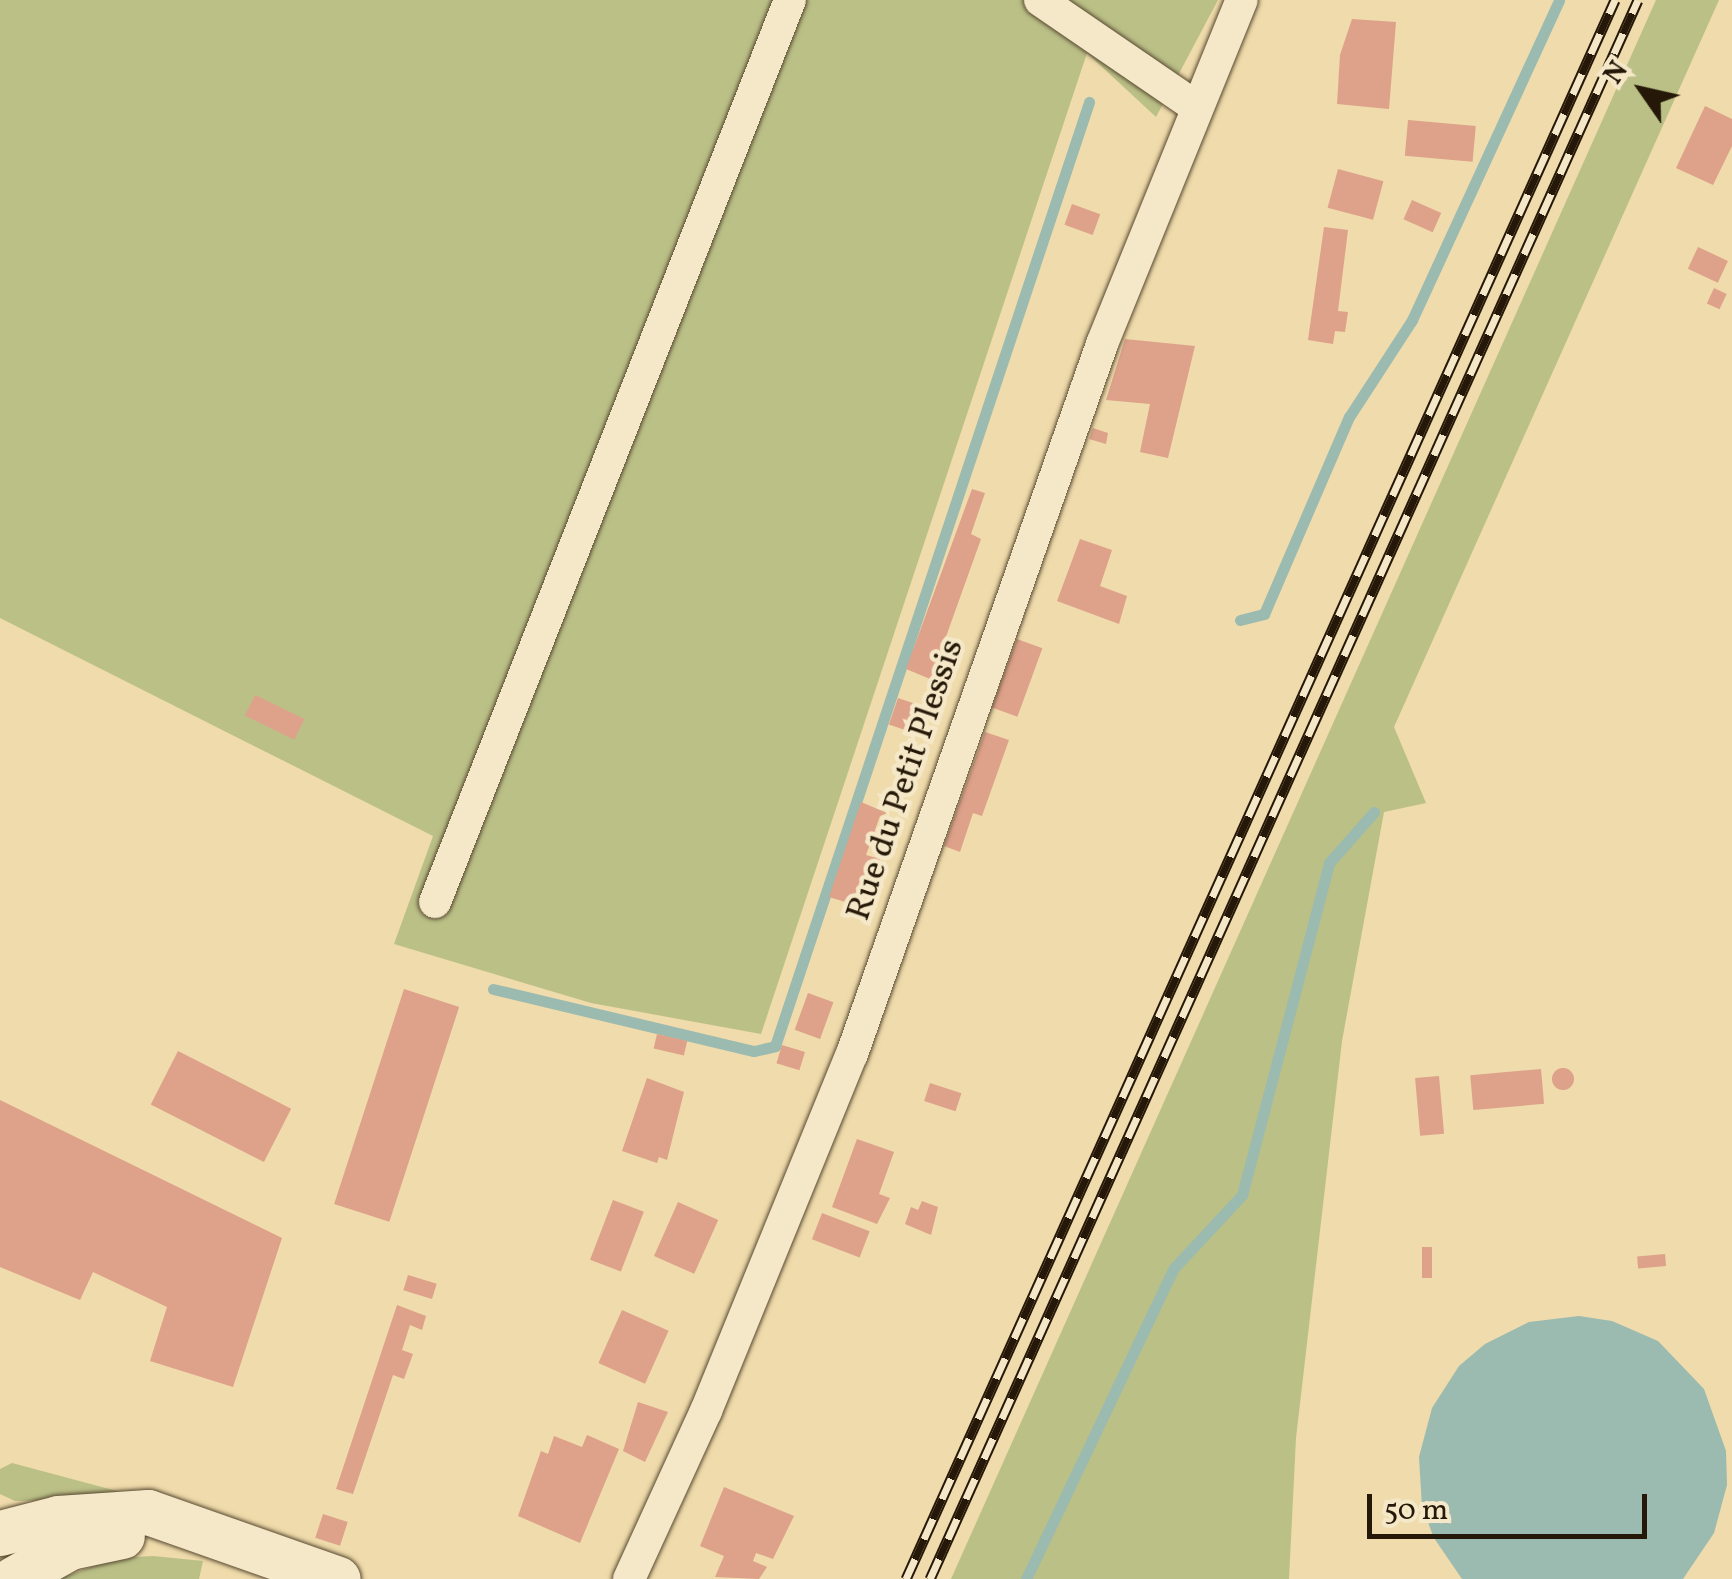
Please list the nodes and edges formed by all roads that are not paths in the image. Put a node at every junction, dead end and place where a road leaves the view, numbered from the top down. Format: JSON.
{"nodes":[{"id":1,"x":790,"y":0,"type":"edge"},
{"id":2,"x":1040,"y":0,"type":"edge"},
{"id":3,"x":1242,"y":0,"type":"edge"},
{"id":4,"x":1194,"y":106,"type":"junction"},
{"id":5,"x":435,"y":902,"type":"dead end"},
{"id":6,"x":0,"y":1533,"type":"edge"},
{"id":7,"x":224,"y":1539,"type":"junction"},
{"id":8,"x":0,"y":1566,"type":"edge"},
{"id":9,"x":29,"y":1570,"type":"edge"},
{"id":10,"x":338,"y":1579,"type":"edge"},
{"id":11,"x":629,"y":1579,"type":"edge"}],
"edges":[{"from":1,"to":5,"type":"street"},
{"from":2,"to":4,"type":"street"},
{"from":3,"to":4,"type":"street","name":"Rue du Petit Plessis"},
{"from":4,"to":11,"type":"street","name":"Rue du Petit Plessis"},
{"from":6,"to":7,"type":"street"},
{"from":7,"to":9,"type":"street"},
{"from":7,"to":10,"type":"street"},
{"from":8,"to":9,"type":"street"}]}
